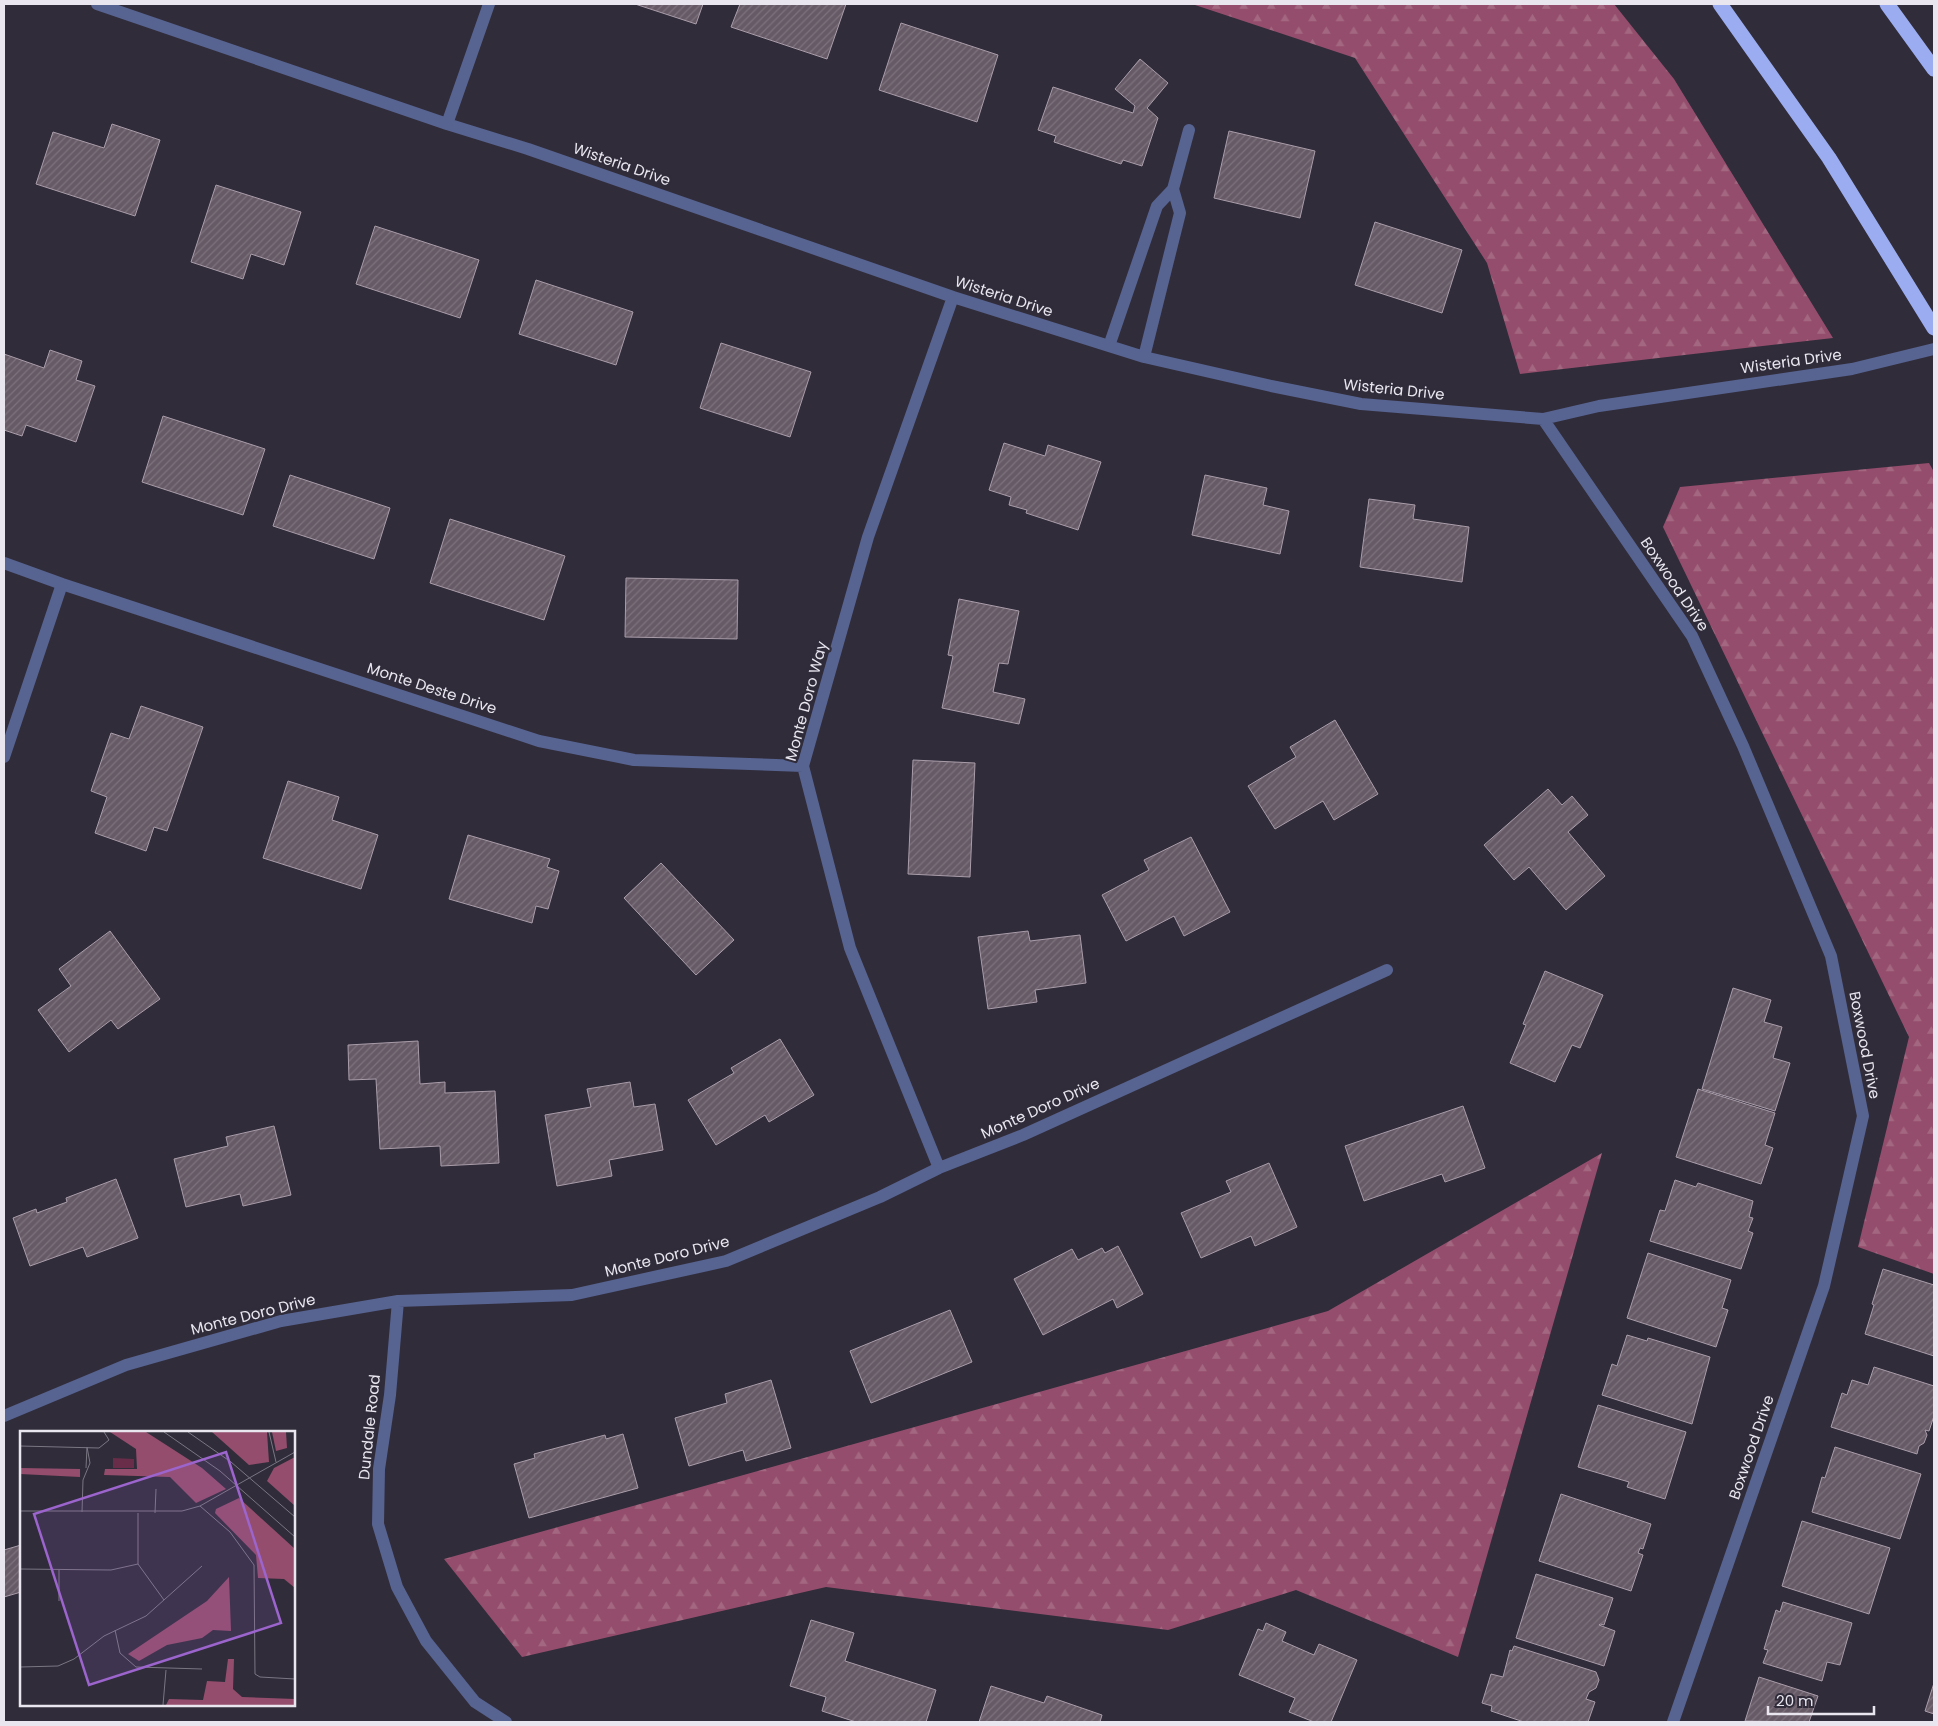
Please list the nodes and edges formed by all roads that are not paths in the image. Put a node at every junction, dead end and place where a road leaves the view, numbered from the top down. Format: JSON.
{"nodes":[{"id":1,"x":97,"y":4,"type":"edge"},
{"id":2,"x":489,"y":4,"type":"edge"},
{"id":3,"x":1720,"y":4,"type":"edge"},
{"id":4,"x":1887,"y":4,"type":"edge"},
{"id":5,"x":1934,"y":69,"type":"edge"},
{"id":6,"x":447,"y":124,"type":"junction"},
{"id":7,"x":1189,"y":130,"type":"dead end"},
{"id":8,"x":1173,"y":189,"type":"junction"},
{"id":9,"x":953,"y":297,"type":"junction"},
{"id":10,"x":1934,"y":328,"type":"edge"},
{"id":11,"x":1108,"y":346,"type":"junction"},
{"id":12,"x":1934,"y":350,"type":"edge"},
{"id":13,"x":1144,"y":357,"type":"junction"},
{"id":14,"x":1543,"y":419,"type":"junction"},
{"id":15,"x":4,"y":563,"type":"edge"},
{"id":16,"x":62,"y":584,"type":"junction"},
{"id":17,"x":4,"y":757,"type":"edge"},
{"id":18,"x":803,"y":766,"type":"junction"},
{"id":19,"x":1387,"y":970,"type":"dead end"},
{"id":20,"x":939,"y":1168,"type":"junction"},
{"id":21,"x":398,"y":1301,"type":"junction"},
{"id":22,"x":4,"y":1416,"type":"edge"},
{"id":23,"x":506,"y":1722,"type":"edge"},
{"id":24,"x":1673,"y":1722,"type":"edge"}],
"edges":[{"from":1,"to":6,"type":"street","name":"Wisteria Drive"},
{"from":2,"to":6,"type":"street"},
{"from":3,"to":10,"type":"highway"},
{"from":4,"to":5,"type":"highway"},
{"from":6,"to":9,"type":"street","name":"Wisteria Drive"},
{"from":7,"to":8,"type":"street"},
{"from":8,"to":11,"type":"street"},
{"from":8,"to":13,"type":"street"},
{"from":9,"to":11,"type":"street","name":"Wisteria Drive"},
{"from":9,"to":18,"type":"street","name":"Monte Doro Way"},
{"from":11,"to":13,"type":"street","name":"Wisteria Drive"},
{"from":12,"to":14,"type":"street","name":"Wisteria Drive"},
{"from":13,"to":14,"type":"street","name":"Wisteria Drive"},
{"from":14,"to":24,"type":"street","name":"Boxwood Drive"},
{"from":15,"to":16,"type":"street","name":"Monte Deste Drive"},
{"from":16,"to":17,"type":"street"},
{"from":16,"to":18,"type":"street","name":"Monte Deste Drive"},
{"from":18,"to":20,"type":"street","name":"Monte Doro Way"},
{"from":19,"to":20,"type":"street","name":"Monte Doro Drive"},
{"from":20,"to":21,"type":"street","name":"Monte Doro Drive"},
{"from":21,"to":22,"type":"street","name":"Monte Doro Drive"},
{"from":21,"to":23,"type":"street","name":"Dundale Road"}]}
